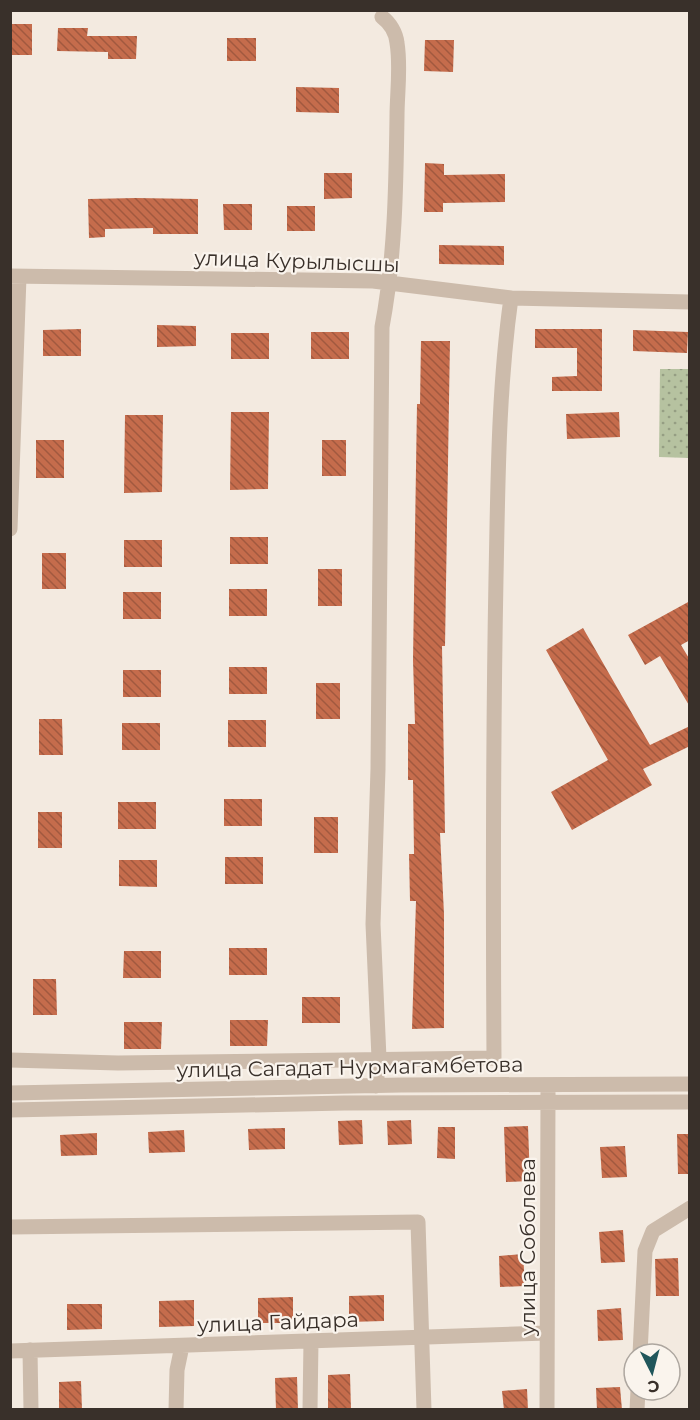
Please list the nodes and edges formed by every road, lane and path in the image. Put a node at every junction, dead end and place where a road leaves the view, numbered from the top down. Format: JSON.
{"nodes":[{"id":1,"x":382,"y":17,"type":"dead end"},
{"id":2,"x":15,"y":276,"type":"edge"},
{"id":3,"x":390,"y":283,"type":"junction"},
{"id":4,"x":512,"y":298,"type":"junction"},
{"id":5,"x":690,"y":302,"type":"edge"},
{"id":6,"x":10,"y":529,"type":"edge"},
{"id":7,"x":379,"y":1058,"type":"junction"},
{"id":8,"x":10,"y":1060,"type":"edge"},
{"id":9,"x":548,"y":1084,"type":"junction"},
{"id":10,"x":690,"y":1084,"type":"edge"},
{"id":11,"x":376,"y":1086,"type":"junction"},
{"id":12,"x":10,"y":1093,"type":"edge"},
{"id":13,"x":548,"y":1102,"type":"junction"},
{"id":14,"x":690,"y":1102,"type":"edge"},
{"id":15,"x":10,"y":1110,"type":"edge"},
{"id":16,"x":690,"y":1208,"type":"edge"},
{"id":17,"x":10,"y":1227,"type":"edge"},
{"id":18,"x":547,"y":1333,"type":"junction"},
{"id":19,"x":421,"y":1338,"type":"junction"},
{"id":20,"x":311,"y":1341,"type":"junction"},
{"id":21,"x":641,"y":1342,"type":"edge"},
{"id":22,"x":182,"y":1346,"type":"junction"},
{"id":23,"x":30,"y":1350,"type":"junction"},
{"id":24,"x":10,"y":1351,"type":"edge"},
{"id":25,"x":32,"y":1410,"type":"edge"},
{"id":26,"x":176,"y":1410,"type":"edge"},
{"id":27,"x":310,"y":1410,"type":"edge"},
{"id":28,"x":424,"y":1410,"type":"edge"},
{"id":29,"x":547,"y":1410,"type":"edge"}],
"edges":[{"from":1,"to":3,"type":"street"},
{"from":2,"to":3,"type":"street","name":"улица Курылысшы"},
{"from":2,"to":6,"type":"street"},
{"from":3,"to":4,"type":"street","name":"улица Курылысшы"},
{"from":3,"to":7,"type":"street"},
{"from":4,"to":5,"type":"street","name":"улица Курылысшы"},
{"from":4,"to":7,"type":"street"},
{"from":7,"to":8,"type":"street"},
{"from":7,"to":11,"type":"street"},
{"from":9,"to":10,"type":"street","name":"улица Сагадат Нурмагамбетова"},
{"from":9,"to":11,"type":"street","name":"улица Сагадат Нурмагамбетова"},
{"from":9,"to":13,"type":"street","name":"улица Соболева"},
{"from":11,"to":12,"type":"street","name":"улица Сагадат Нурмагамбетова"},
{"from":13,"to":14,"type":"street"},
{"from":13,"to":15,"type":"street"},
{"from":13,"to":18,"type":"street","name":"улица Соболева"},
{"from":16,"to":21,"type":"street"},
{"from":17,"to":19,"type":"street"},
{"from":18,"to":19,"type":"street","name":"улица Гайдара"},
{"from":18,"to":29,"type":"street","name":"улица Соболева"},
{"from":19,"to":20,"type":"street","name":"улица Гайдара"},
{"from":19,"to":28,"type":"street"},
{"from":20,"to":22,"type":"street","name":"улица Гайдара"},
{"from":20,"to":27,"type":"street"},
{"from":22,"to":23,"type":"street","name":"улица Гайдара"},
{"from":22,"to":26,"type":"street"},
{"from":23,"to":24,"type":"street","name":"улица Гайдара"},
{"from":23,"to":25,"type":"street"}]}
